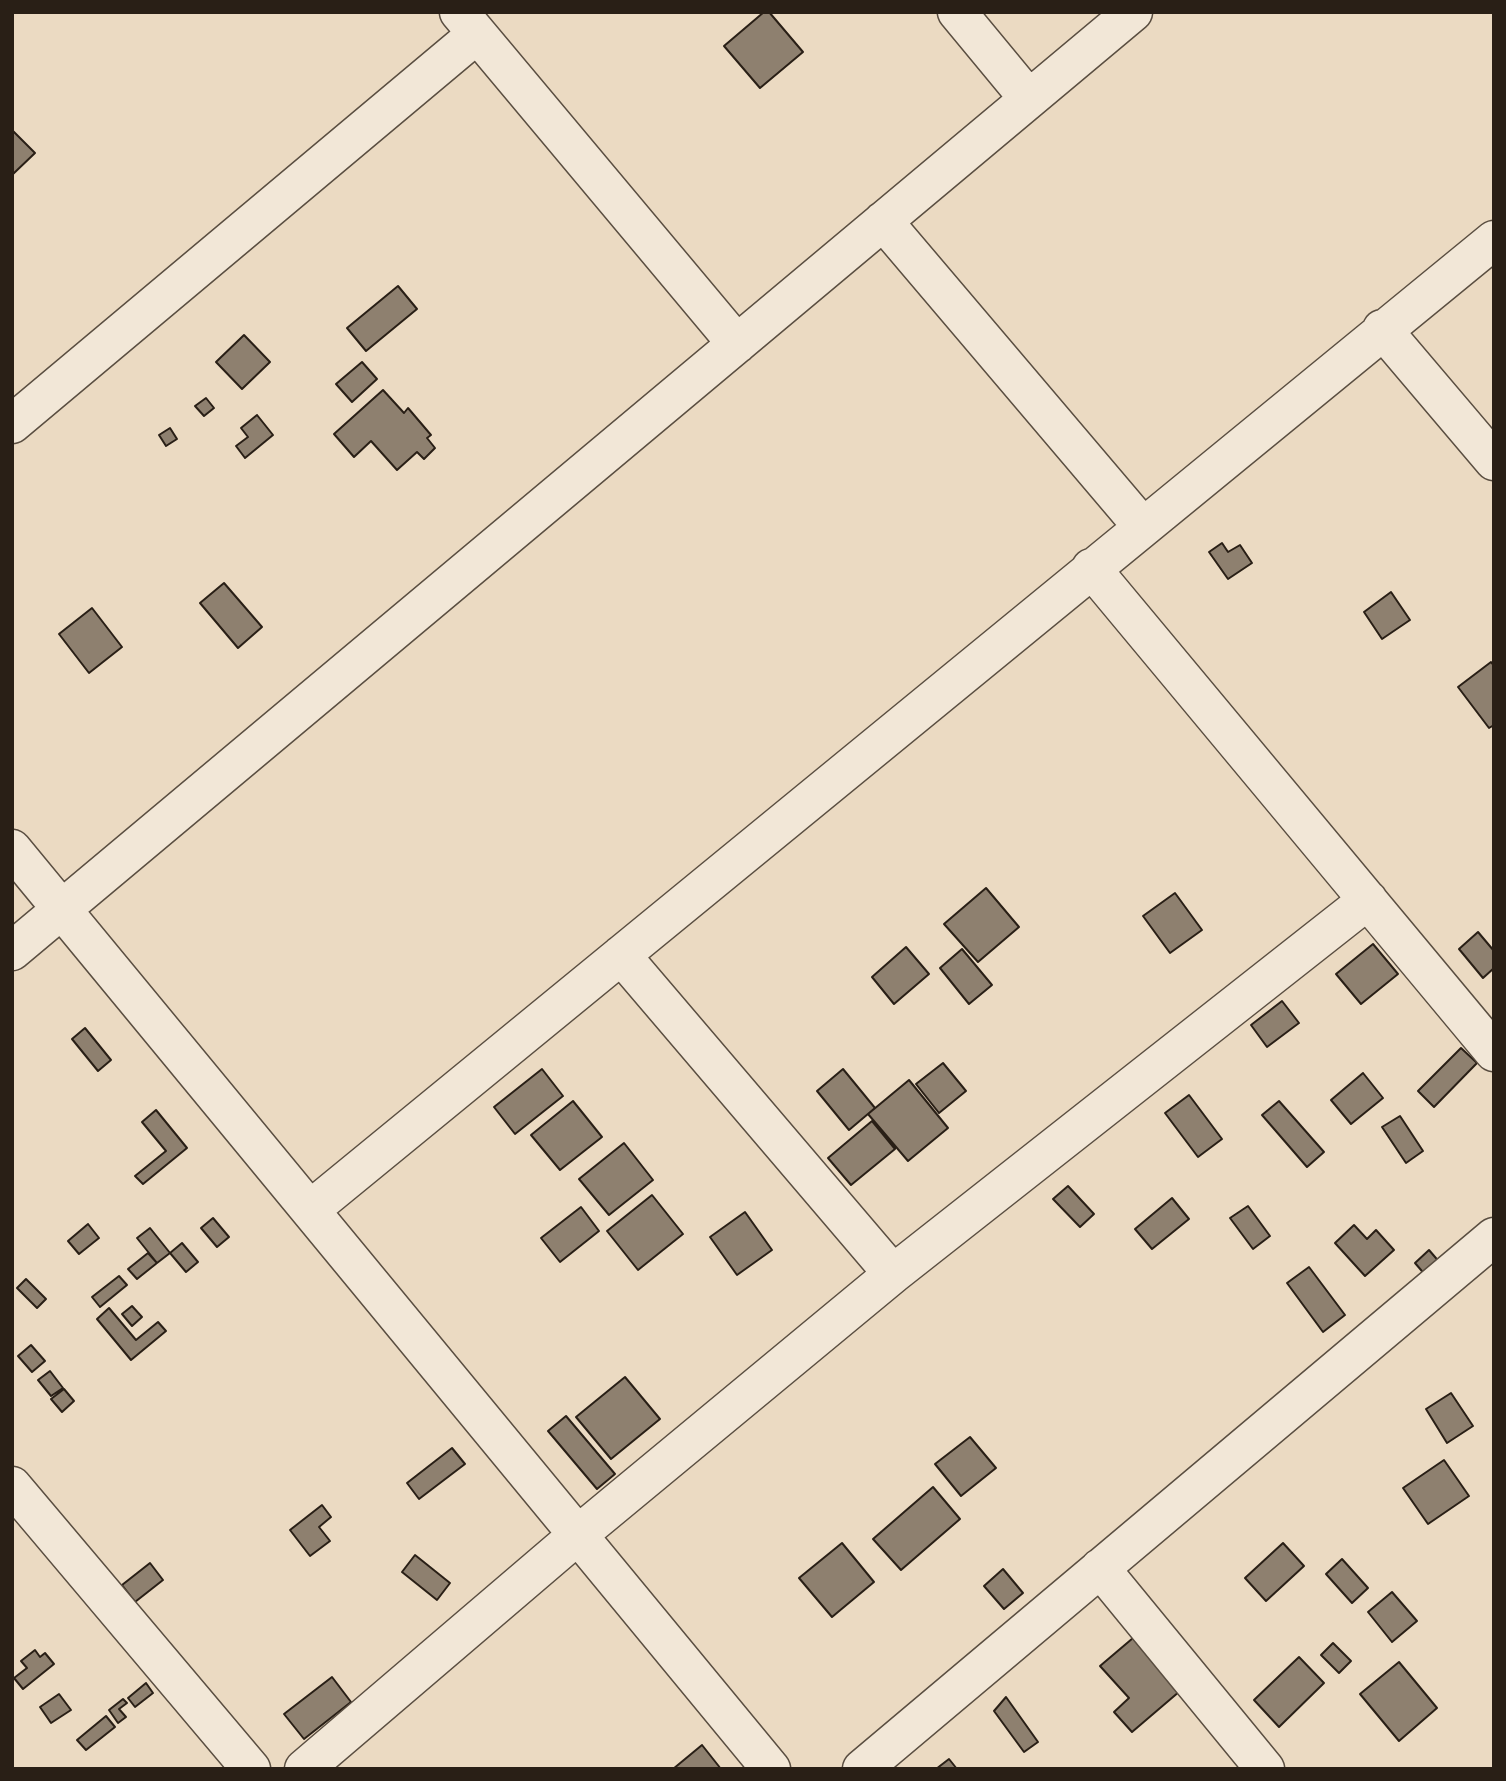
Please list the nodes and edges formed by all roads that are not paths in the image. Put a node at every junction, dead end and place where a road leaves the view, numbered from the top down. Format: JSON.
{"nodes":[{"id":1,"x":957,"y":12,"type":"edge"},
{"id":2,"x":1133,"y":12,"type":"edge"},
{"id":3,"x":468,"y":23,"type":"edge"},
{"id":4,"x":1029,"y":99,"type":"junction"},
{"id":5,"x":883,"y":221,"type":"junction"},
{"id":6,"x":1494,"y":240,"type":"edge"},
{"id":7,"x":1382,"y":329,"type":"junction"},
{"id":8,"x":737,"y":344,"type":"junction"},
{"id":9,"x":12,"y":424,"type":"edge"},
{"id":10,"x":1494,"y":461,"type":"edge"},
{"id":11,"x":1142,"y":526,"type":"junction"},
{"id":12,"x":1091,"y":568,"type":"junction"},
{"id":13,"x":12,"y":849,"type":"edge"},
{"id":14,"x":1367,"y":900,"type":"junction"},
{"id":15,"x":62,"y":909,"type":"junction"},
{"id":16,"x":12,"y":951,"type":"edge"},
{"id":17,"x":621,"y":954,"type":"junction"},
{"id":18,"x":1494,"y":1052,"type":"edge"},
{"id":19,"x":310,"y":1210,"type":"junction"},
{"id":20,"x":1494,"y":1237,"type":"edge"},
{"id":21,"x":893,"y":1274,"type":"junction"},
{"id":22,"x":12,"y":1486,"type":"edge"},
{"id":23,"x":579,"y":1534,"type":"junction"},
{"id":24,"x":1100,"y":1568,"type":"junction"},
{"id":25,"x":251,"y":1769,"type":"edge"},
{"id":26,"x":304,"y":1769,"type":"edge"},
{"id":27,"x":771,"y":1769,"type":"edge"},
{"id":28,"x":862,"y":1769,"type":"edge"},
{"id":29,"x":1265,"y":1769,"type":"edge"}],
"edges":[{"from":1,"to":4,"type":"street"},
{"from":2,"to":4,"type":"street"},
{"from":3,"to":8,"type":"street"},
{"from":3,"to":9,"type":"street"},
{"from":4,"to":5,"type":"street"},
{"from":5,"to":8,"type":"street"},
{"from":5,"to":11,"type":"street"},
{"from":6,"to":7,"type":"street"},
{"from":7,"to":10,"type":"street"},
{"from":7,"to":11,"type":"street"},
{"from":8,"to":15,"type":"street"},
{"from":11,"to":12,"type":"street"},
{"from":12,"to":14,"type":"street"},
{"from":12,"to":17,"type":"street"},
{"from":13,"to":15,"type":"street"},
{"from":14,"to":18,"type":"street"},
{"from":14,"to":21,"type":"street"},
{"from":15,"to":16,"type":"street"},
{"from":15,"to":19,"type":"street"},
{"from":17,"to":19,"type":"street"},
{"from":17,"to":21,"type":"street"},
{"from":19,"to":23,"type":"street"},
{"from":20,"to":24,"type":"street"},
{"from":21,"to":23,"type":"street"},
{"from":22,"to":25,"type":"street"},
{"from":23,"to":26,"type":"street"},
{"from":23,"to":27,"type":"street"},
{"from":24,"to":28,"type":"street"},
{"from":24,"to":29,"type":"street"}]}
